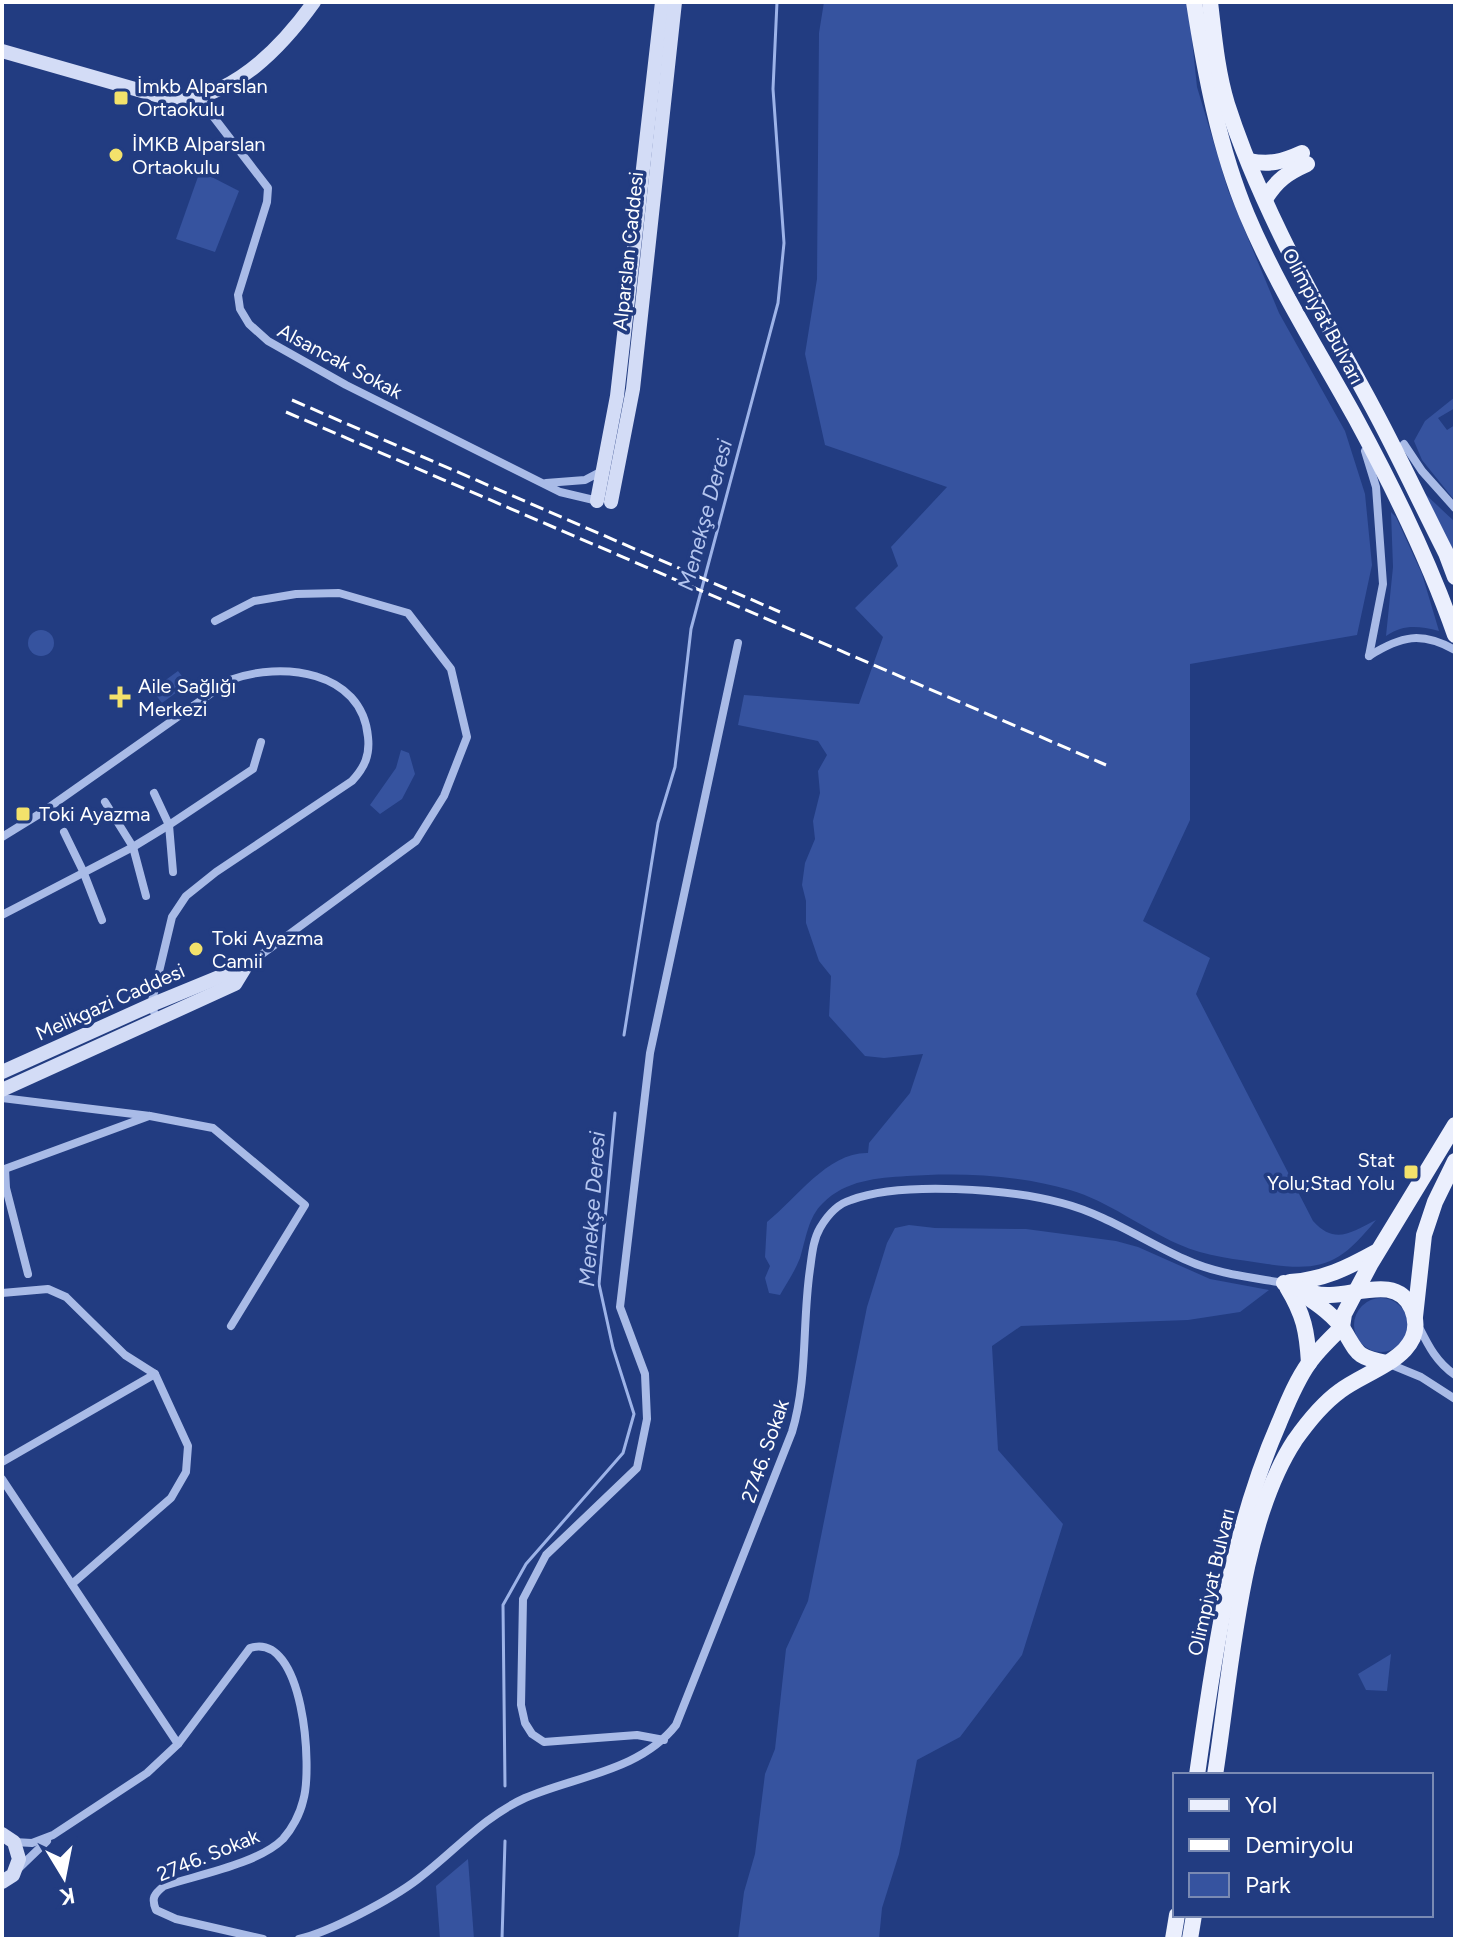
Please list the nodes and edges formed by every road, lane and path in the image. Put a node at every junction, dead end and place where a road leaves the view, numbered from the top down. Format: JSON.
{"nodes":[{"id":1,"x":314,"y":2,"type":"edge"},
{"id":2,"x":662,"y":2,"type":"edge"},
{"id":3,"x":675,"y":2,"type":"edge"},
{"id":4,"x":1194,"y":2,"type":"edge"},
{"id":5,"x":1210,"y":2,"type":"edge"},
{"id":6,"x":2,"y":51,"type":"edge"},
{"id":7,"x":199,"y":98,"type":"junction"},
{"id":8,"x":1249,"y":161,"type":"junction"},
{"id":9,"x":1265,"y":199,"type":"junction"},
{"id":10,"x":1356,"y":419,"type":"junction"},
{"id":11,"x":1404,"y":444,"type":"dead end"},
{"id":12,"x":603,"y":470,"type":"junction"},
{"id":13,"x":545,"y":483,"type":"junction"},
{"id":14,"x":604,"y":502,"type":"junction"},
{"id":15,"x":1455,"y":508,"type":"edge"},
{"id":16,"x":1455,"y":577,"type":"edge"},
{"id":17,"x":215,"y":621,"type":"dead end"},
{"id":18,"x":1455,"y":635,"type":"edge"},
{"id":19,"x":738,"y":643,"type":"dead end"},
{"id":20,"x":1455,"y":650,"type":"edge"},
{"id":21,"x":261,"y":742,"type":"dead end"},
{"id":22,"x":154,"y":793,"type":"dead end"},
{"id":23,"x":105,"y":802,"type":"dead end"},
{"id":24,"x":169,"y":825,"type":"junction"},
{"id":25,"x":64,"y":832,"type":"dead end"},
{"id":26,"x":2,"y":837,"type":"edge"},
{"id":27,"x":133,"y":847,"type":"junction"},
{"id":28,"x":83,"y":871,"type":"junction"},
{"id":29,"x":173,"y":872,"type":"dead end"},
{"id":30,"x":146,"y":896,"type":"dead end"},
{"id":31,"x":2,"y":915,"type":"edge"},
{"id":32,"x":102,"y":920,"type":"dead end"},
{"id":33,"x":246,"y":966,"type":"junction"},
{"id":34,"x":151,"y":1005,"type":"junction"},
{"id":35,"x":157,"y":1019,"type":"junction"},
{"id":36,"x":2,"y":1072,"type":"edge"},
{"id":37,"x":2,"y":1090,"type":"edge"},
{"id":38,"x":2,"y":1098,"type":"edge"},
{"id":39,"x":150,"y":1116,"type":"junction"},
{"id":40,"x":1455,"y":1125,"type":"edge"},
{"id":41,"x":1455,"y":1161,"type":"edge"},
{"id":42,"x":3,"y":1170,"type":"edge"},
{"id":43,"x":1379,"y":1250,"type":"junction"},
{"id":44,"x":28,"y":1274,"type":"dead end"},
{"id":45,"x":1284,"y":1283,"type":"junction"},
{"id":46,"x":2,"y":1293,"type":"edge"},
{"id":47,"x":1356,"y":1294,"type":"junction"},
{"id":48,"x":1415,"y":1319,"type":"junction"},
{"id":49,"x":231,"y":1326,"type":"dead end"},
{"id":50,"x":1342,"y":1327,"type":"junction"},
{"id":51,"x":1309,"y":1363,"type":"junction"},
{"id":52,"x":1387,"y":1363,"type":"junction"},
{"id":53,"x":155,"y":1374,"type":"junction"},
{"id":54,"x":1455,"y":1375,"type":"edge"},
{"id":55,"x":1455,"y":1399,"type":"edge"},
{"id":56,"x":2,"y":1462,"type":"edge"},
{"id":57,"x":2,"y":1479,"type":"edge"},
{"id":58,"x":72,"y":1584,"type":"junction"},
{"id":59,"x":664,"y":1740,"type":"junction"},
{"id":60,"x":178,"y":1744,"type":"junction"},
{"id":61,"x":1197,"y":1773,"type":"edge"},
{"id":62,"x":1215,"y":1773,"type":"edge"},
{"id":63,"x":53,"y":1835,"type":"junction"},
{"id":64,"x":8,"y":1838,"type":"edge"},
{"id":65,"x":7,"y":1881,"type":"edge"},
{"id":66,"x":1177,"y":1917,"type":"edge"},
{"id":67,"x":1194,"y":1917,"type":"edge"},
{"id":68,"x":263,"y":1939,"type":"edge"},
{"id":69,"x":299,"y":1939,"type":"edge"},
{"id":70,"x":1173,"y":1939,"type":"edge"},
{"id":71,"x":1190,"y":1939,"type":"edge"}],
"edges":[{"from":1,"to":7,"type":"street"},
{"from":2,"to":12,"type":"street","name":"Alparslan Caddesi"},
{"from":3,"to":14,"type":"street","name":"Alparslan Caddesi"},
{"from":4,"to":10,"type":"main road","name":"Olimpiyat Bulvarı"},
{"from":5,"to":8,"type":"main road","name":"Olimpiyat Bulvarı"},
{"from":6,"to":7,"type":"street"},
{"from":7,"to":13,"type":"street","name":"Alsancak Sokak"},
{"from":8,"to":9,"type":"main road","name":"Olimpiyat Bulvarı"},
{"from":8,"to":9,"type":"main road"},
{"from":9,"to":16,"type":"main road","name":"Olimpiyat Bulvarı"},
{"from":10,"to":18,"type":"main road","name":"Olimpiyat Bulvarı"},
{"from":10,"to":20,"type":"street"},
{"from":11,"to":15,"type":"street"},
{"from":12,"to":13,"type":"street"},
{"from":12,"to":14,"type":"street","name":"Alparslan Caddesi"},
{"from":13,"to":14,"type":"street","name":"Alsancak Sokak"},
{"from":17,"to":33,"type":"street"},
{"from":19,"to":59,"type":"street"},
{"from":21,"to":24,"type":"street"},
{"from":22,"to":24,"type":"street"},
{"from":23,"to":27,"type":"street"},
{"from":24,"to":27,"type":"street"},
{"from":24,"to":29,"type":"street"},
{"from":25,"to":28,"type":"street"},
{"from":26,"to":34,"type":"street"},
{"from":27,"to":28,"type":"street"},
{"from":27,"to":30,"type":"street"},
{"from":28,"to":31,"type":"street"},
{"from":28,"to":32,"type":"street"},
{"from":33,"to":34,"type":"street","name":"Melikgazi Caddesi"},
{"from":33,"to":35,"type":"street","name":"Melikgazi Caddesi"},
{"from":34,"to":35,"type":"street"},
{"from":34,"to":36,"type":"street","name":"Melikgazi Caddesi"},
{"from":35,"to":37,"type":"street","name":"Melikgazi Caddesi"},
{"from":38,"to":39,"type":"street"},
{"from":39,"to":42,"type":"street"},
{"from":39,"to":49,"type":"street"},
{"from":40,"to":43,"type":"main road"},
{"from":41,"to":48,"type":"main road"},
{"from":42,"to":44,"type":"street"},
{"from":43,"to":45,"type":"main road"},
{"from":43,"to":47,"type":"main road"},
{"from":45,"to":47,"type":"main road"},
{"from":45,"to":50,"type":"main road"},
{"from":45,"to":51,"type":"main road"},
{"from":45,"to":59,"type":"street","name":"2746. Sokak"},
{"from":46,"to":53,"type":"street"},
{"from":47,"to":48,"type":"main road"},
{"from":47,"to":50,"type":"main road"},
{"from":48,"to":52,"type":"main road"},
{"from":48,"to":54,"type":"street"},
{"from":50,"to":51,"type":"main road","name":"Olimpiyat Bulvarı"},
{"from":50,"to":52,"type":"main road"},
{"from":51,"to":61,"type":"main road","name":"Olimpiyat Bulvarı"},
{"from":52,"to":55,"type":"street"},
{"from":52,"to":62,"type":"main road","name":"Olimpiyat Bulvarı"},
{"from":53,"to":56,"type":"street"},
{"from":53,"to":58,"type":"street"},
{"from":57,"to":58,"type":"street"},
{"from":58,"to":60,"type":"street"},
{"from":59,"to":69,"type":"street","name":"2746. Sokak"},
{"from":60,"to":63,"type":"street","name":"2746. Sokak"},
{"from":60,"to":68,"type":"street","name":"2746. Sokak"},
{"from":63,"to":64,"type":"street"},
{"from":63,"to":65,"type":"street"},
{"from":64,"to":65,"type":"street"},
{"from":66,"to":70,"type":"main road"},
{"from":67,"to":71,"type":"main road"}]}
